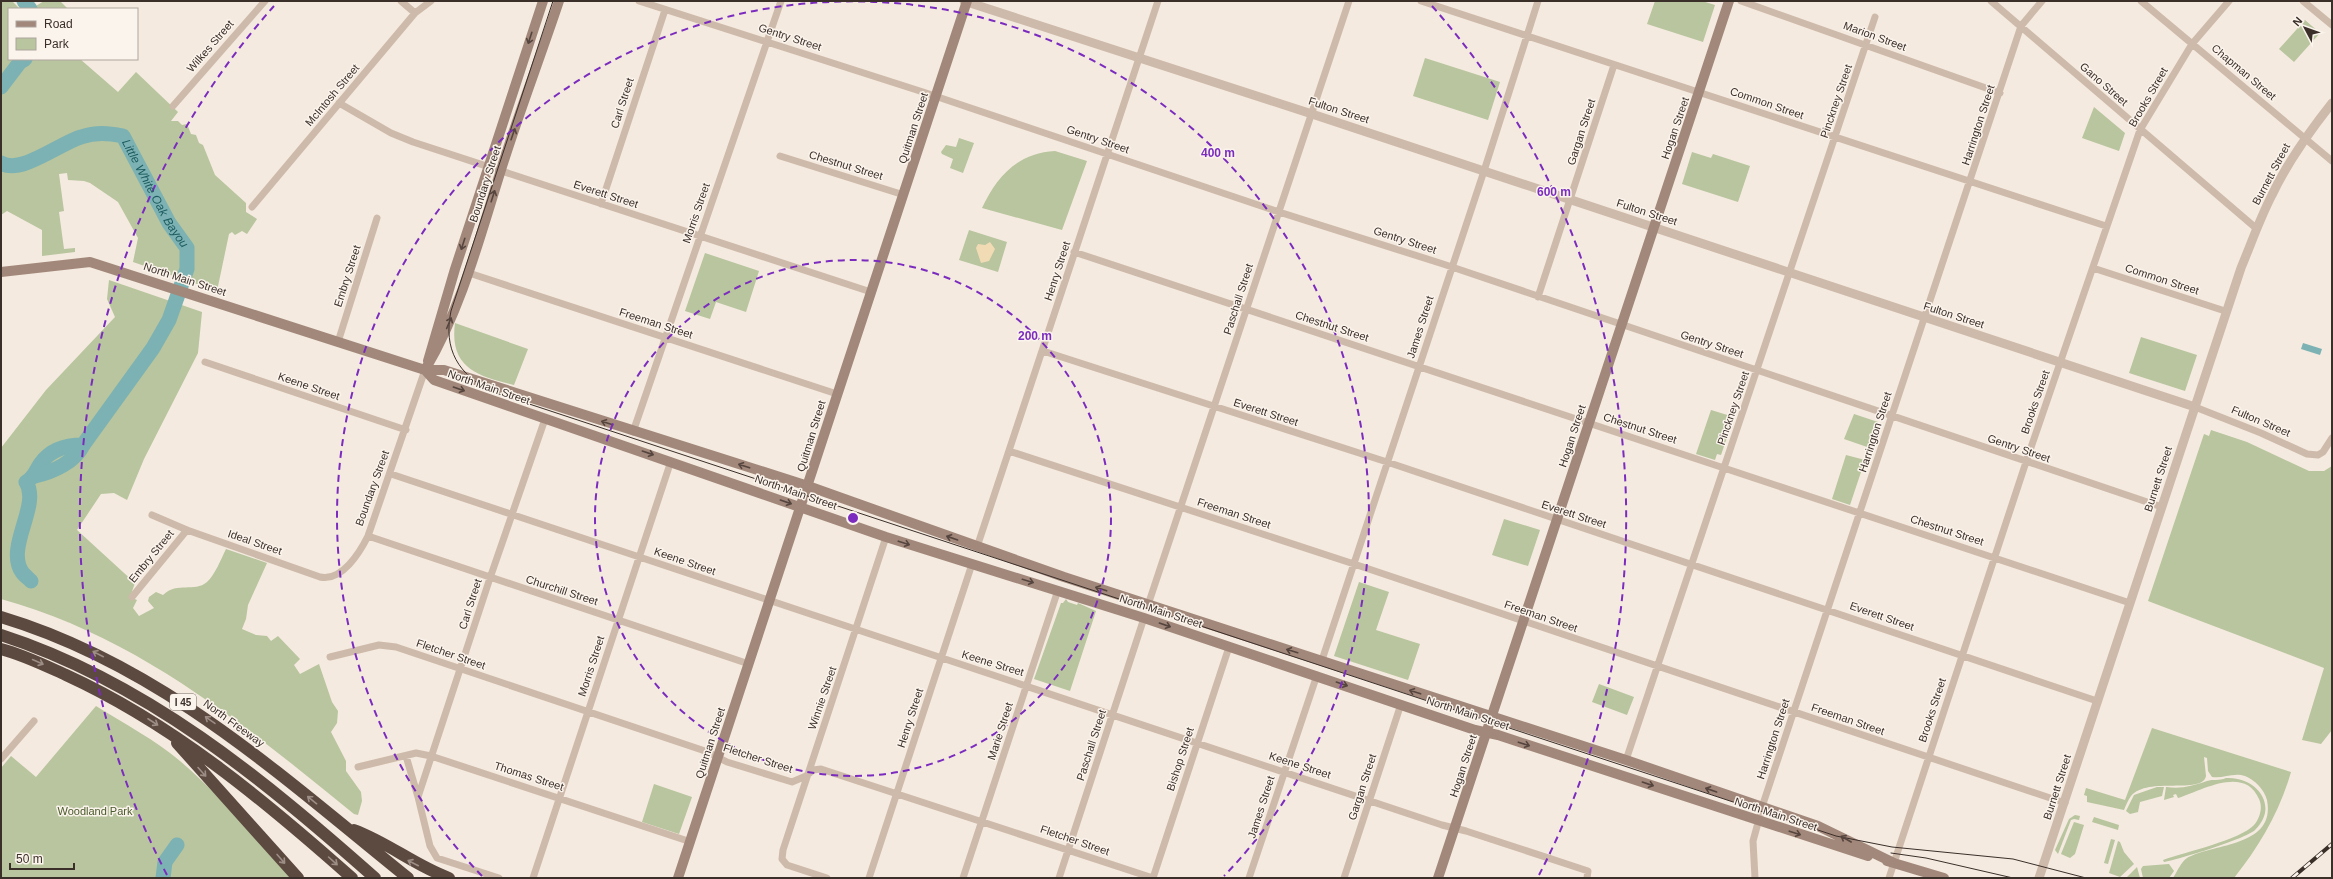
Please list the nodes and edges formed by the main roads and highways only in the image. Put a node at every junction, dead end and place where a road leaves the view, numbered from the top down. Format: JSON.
{"nodes":[{"id":1,"x":542,"y":1,"type":"edge"},
{"id":2,"x":559,"y":1,"type":"edge"},
{"id":3,"x":966,"y":1,"type":"edge"},
{"id":4,"x":1729,"y":1,"type":"edge"},
{"id":5,"x":1,"y":272,"type":"edge"},
{"id":6,"x":426,"y":370,"type":"junction"},
{"id":7,"x":808,"y":486,"type":"junction"},
{"id":8,"x":801,"y":507,"type":"junction"},
{"id":9,"x":1,"y":616,"type":"edge"},
{"id":10,"x":1,"y":635,"type":"edge"},
{"id":11,"x":1,"y":649,"type":"edge"},
{"id":12,"x":1492,"y":717,"type":"junction"},
{"id":13,"x":168,"y":731,"type":"junction"},
{"id":14,"x":1487,"y":733,"type":"junction"},
{"id":15,"x":342,"y":825,"type":"junction"},
{"id":16,"x":1894,"y":863,"type":"junction"},
{"id":17,"x":298,"y":878,"type":"edge"},
{"id":18,"x":352,"y":878,"type":"edge"},
{"id":19,"x":374,"y":878,"type":"edge"},
{"id":20,"x":408,"y":878,"type":"edge"},
{"id":21,"x":449,"y":878,"type":"edge"},
{"id":22,"x":678,"y":878,"type":"edge"},
{"id":23,"x":1438,"y":878,"type":"edge"},
{"id":24,"x":1944,"y":878,"type":"edge"}],
"edges":[{"from":1,"to":6,"type":"main road","name":"Boundary Street","one_way":true},
{"from":6,"to":2,"type":"main road","name":"Boundary Street","one_way":true},
{"from":3,"to":7,"type":"main road","name":"Quitman Street"},
{"from":4,"to":12,"type":"main road","name":"Hogan Street"},
{"from":5,"to":6,"type":"main road","name":"North Main Street"},
{"from":7,"to":6,"type":"main road","name":"North Main Street","one_way":true},
{"from":6,"to":8,"type":"main road","name":"North Main Street","one_way":true},
{"from":7,"to":8,"type":"main road","name":"Quitman Street"},
{"from":12,"to":7,"type":"main road","name":"North Main Street","one_way":true},
{"from":8,"to":14,"type":"main road","name":"North Main Street","one_way":true},
{"from":8,"to":22,"type":"main road","name":"Quitman Street"},
{"from":15,"to":9,"type":"highway","name":"North Freeway","number":"I 45","one_way":true},
{"from":10,"to":19,"type":"highway"},
{"from":11,"to":13,"type":"highway","one_way":true},
{"from":12,"to":14,"type":"main road","name":"Hogan Street"},
{"from":16,"to":12,"type":"main road","name":"North Main Street","one_way":true},
{"from":13,"to":17,"type":"highway","one_way":true},
{"from":13,"to":18,"type":"highway","one_way":true},
{"from":14,"to":16,"type":"main road","name":"North Main Street","one_way":true},
{"from":14,"to":23,"type":"main road","name":"Hogan Street"},
{"from":15,"to":20,"type":"highway","name":"North Freeway","number":"I 45"},
{"from":21,"to":15,"type":"highway","one_way":true},
{"from":16,"to":24,"type":"main road","name":"North Main Street"}]}
